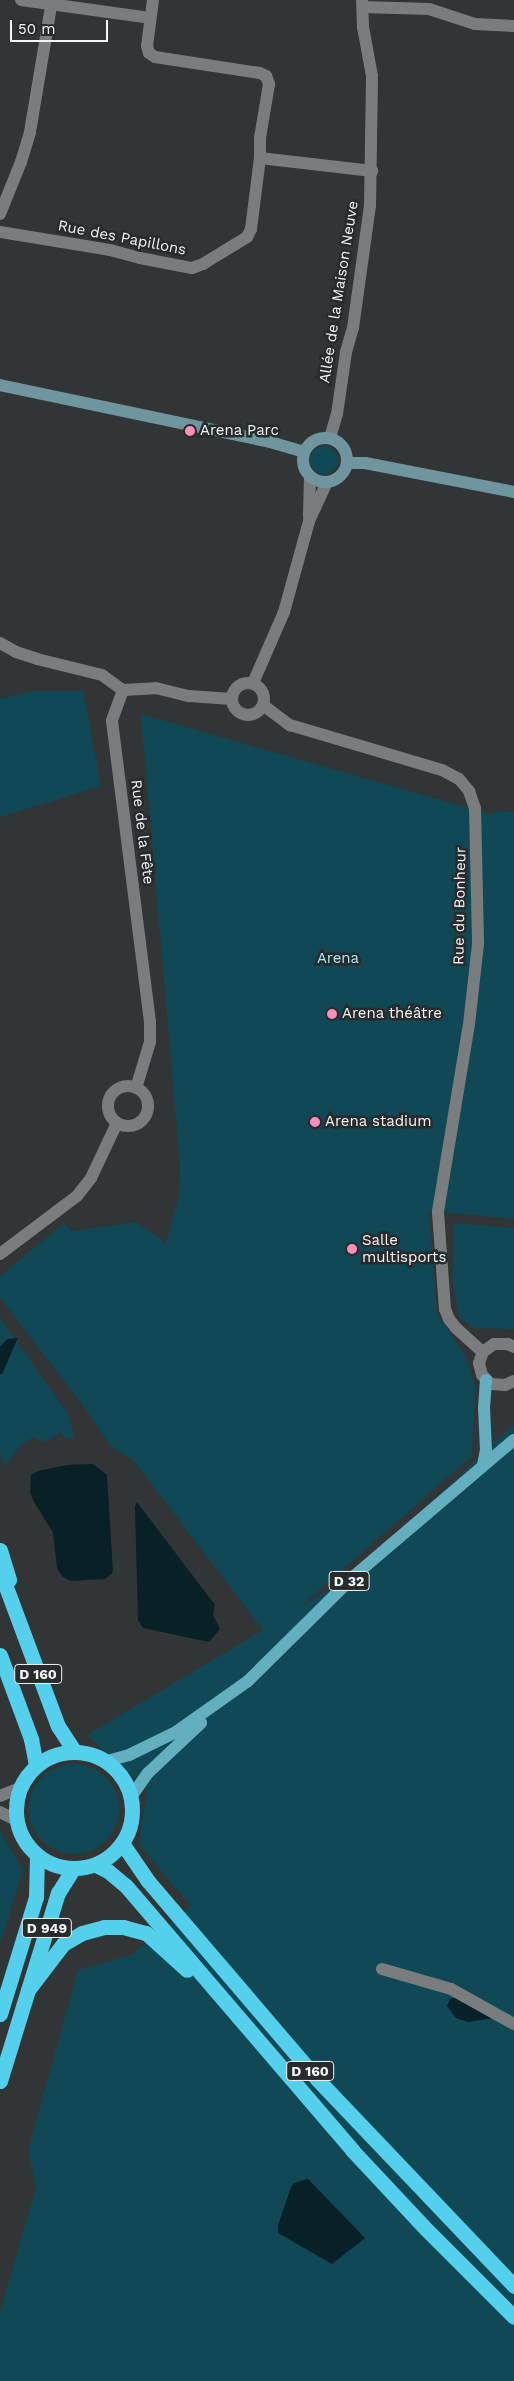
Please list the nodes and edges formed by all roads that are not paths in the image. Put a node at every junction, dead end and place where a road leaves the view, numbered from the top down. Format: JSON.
{"nodes":[{"id":1,"x":21,"y":0,"type":"edge"},
{"id":2,"x":153,"y":0,"type":"edge"},
{"id":3,"x":52,"y":3,"type":"edge"},
{"id":4,"x":362,"y":3,"type":"edge"},
{"id":5,"x":150,"y":18,"type":"junction"},
{"id":6,"x":514,"y":26,"type":"edge"},
{"id":7,"x":260,"y":158,"type":"junction"},
{"id":8,"x":372,"y":171,"type":"junction"},
{"id":9,"x":0,"y":214,"type":"edge"},
{"id":10,"x":0,"y":232,"type":"edge"},
{"id":11,"x":0,"y":385,"type":"edge"},
{"id":12,"x":330,"y":438,"type":"junction"},
{"id":13,"x":304,"y":452,"type":"junction"},
{"id":14,"x":347,"y":463,"type":"junction"},
{"id":15,"x":310,"y":476,"type":"junction"},
{"id":16,"x":327,"y":482,"type":"junction"},
{"id":17,"x":514,"y":492,"type":"edge"},
{"id":18,"x":309,"y":521,"type":"junction"},
{"id":19,"x":0,"y":643,"type":"edge"},
{"id":20,"x":252,"y":683,"type":"junction"},
{"id":21,"x":123,"y":690,"type":"junction"},
{"id":22,"x":232,"y":699,"type":"junction"},
{"id":23,"x":263,"y":705,"type":"junction"},
{"id":24,"x":136,"y":1088,"type":"junction"},
{"id":25,"x":118,"y":1123,"type":"junction"},
{"id":26,"x":0,"y":1254,"type":"edge"},
{"id":27,"x":514,"y":1347,"type":"edge"},
{"id":28,"x":483,"y":1352,"type":"junction"},
{"id":29,"x":486,"y":1380,"type":"junction"},
{"id":30,"x":514,"y":1380,"type":"edge"},
{"id":31,"x":514,"y":1440,"type":"edge"},
{"id":32,"x":483,"y":1465,"type":"junction"},
{"id":33,"x":0,"y":1550,"type":"edge"},
{"id":34,"x":0,"y":1571,"type":"edge"},
{"id":35,"x":24,"y":1635,"type":"junction"},
{"id":36,"x":0,"y":1655,"type":"edge"},
{"id":37,"x":219,"y":1703,"type":"junction"},
{"id":38,"x":74,"y":1751,"type":"junction"},
{"id":39,"x":107,"y":1761,"type":"junction"},
{"id":40,"x":36,"y":1765,"type":"junction"},
{"id":41,"x":20,"y":1788,"type":"junction"},
{"id":42,"x":0,"y":1796,"type":"edge"},
{"id":43,"x":131,"y":1797,"type":"junction"},
{"id":44,"x":0,"y":1812,"type":"edge"},
{"id":45,"x":16,"y":1820,"type":"junction"},
{"id":46,"x":122,"y":1844,"type":"junction"},
{"id":47,"x":37,"y":1855,"type":"junction"},
{"id":48,"x":96,"y":1864,"type":"junction"},
{"id":49,"x":73,"y":1869,"type":"junction"},
{"id":50,"x":382,"y":1969,"type":"dead end"},
{"id":51,"x":28,"y":1990,"type":"junction"},
{"id":52,"x":233,"y":2012,"type":"junction"},
{"id":53,"x":0,"y":2014,"type":"edge"},
{"id":54,"x":514,"y":2024,"type":"edge"},
{"id":55,"x":0,"y":2081,"type":"edge"},
{"id":56,"x":514,"y":2286,"type":"edge"},
{"id":57,"x":514,"y":2317,"type":"edge"}],
"edges":[{"from":1,"to":3,"type":"street"},
{"from":2,"to":5,"type":"street"},
{"from":3,"to":5,"type":"street"},
{"from":3,"to":9,"type":"street"},
{"from":4,"to":6,"type":"street"},
{"from":4,"to":8,"type":"street","name":"Allée de la Maison Neuve"},
{"from":5,"to":7,"type":"street","name":"Rue des Papillons"},
{"from":7,"to":8,"type":"street"},
{"from":7,"to":10,"type":"street","name":"Rue des Papillons"},
{"from":8,"to":12,"type":"street","name":"Allée de la Maison Neuve"},
{"from":11,"to":13,"type":"main road"},
{"from":12,"to":13,"type":"main road"},
{"from":12,"to":14,"type":"main road"},
{"from":13,"to":15,"type":"main road"},
{"from":14,"to":16,"type":"main road"},
{"from":14,"to":17,"type":"main road"},
{"from":15,"to":16,"type":"main road"},
{"from":15,"to":18,"type":"street"},
{"from":16,"to":18,"type":"street"},
{"from":18,"to":20,"type":"street"},
{"from":19,"to":21,"type":"street"},
{"from":20,"to":22,"type":"street"},
{"from":20,"to":23,"type":"street"},
{"from":21,"to":22,"type":"street"},
{"from":21,"to":24,"type":"street","name":"Rue de la Fête"},
{"from":22,"to":23,"type":"street"},
{"from":23,"to":28,"type":"street","name":"Rue du Bonheur"},
{"from":24,"to":25,"type":"street"},
{"from":24,"to":25,"type":"street"},
{"from":25,"to":26,"type":"street"},
{"from":27,"to":28,"type":"street"},
{"from":28,"to":29,"type":"street"},
{"from":29,"to":30,"type":"street"},
{"from":29,"to":32,"type":"main road"},
{"from":31,"to":32,"type":"main road","number":"D 32"},
{"from":32,"to":37,"type":"main road","number":"D 32"},
{"from":33,"to":35,"type":"highway"},
{"from":34,"to":35,"type":"highway","number":"D 160"},
{"from":35,"to":38,"type":"highway","number":"D 160"},
{"from":36,"to":40,"type":"highway","number":"D 160"},
{"from":37,"to":39,"type":"main road","number":"D 32"},
{"from":37,"to":43,"type":"main road","number":"D 32"},
{"from":38,"to":39,"type":"highway"},
{"from":38,"to":40,"type":"highway"},
{"from":39,"to":43,"type":"highway"},
{"from":40,"to":41,"type":"highway"},
{"from":41,"to":42,"type":"street"},
{"from":41,"to":45,"type":"highway"},
{"from":43,"to":46,"type":"highway"},
{"from":44,"to":45,"type":"street"},
{"from":45,"to":47,"type":"highway"},
{"from":46,"to":48,"type":"highway"},
{"from":46,"to":56,"type":"highway","number":"D 160"},
{"from":47,"to":49,"type":"highway"},
{"from":47,"to":53,"type":"highway","number":"D 949"},
{"from":48,"to":49,"type":"highway"},
{"from":48,"to":52,"type":"highway","number":"D 160"},
{"from":49,"to":51,"type":"highway","number":"D 949"},
{"from":50,"to":54,"type":"street"},
{"from":51,"to":52,"type":"highway"},
{"from":51,"to":55,"type":"highway","number":"D 949"},
{"from":52,"to":57,"type":"highway","number":"D 160"}]}
